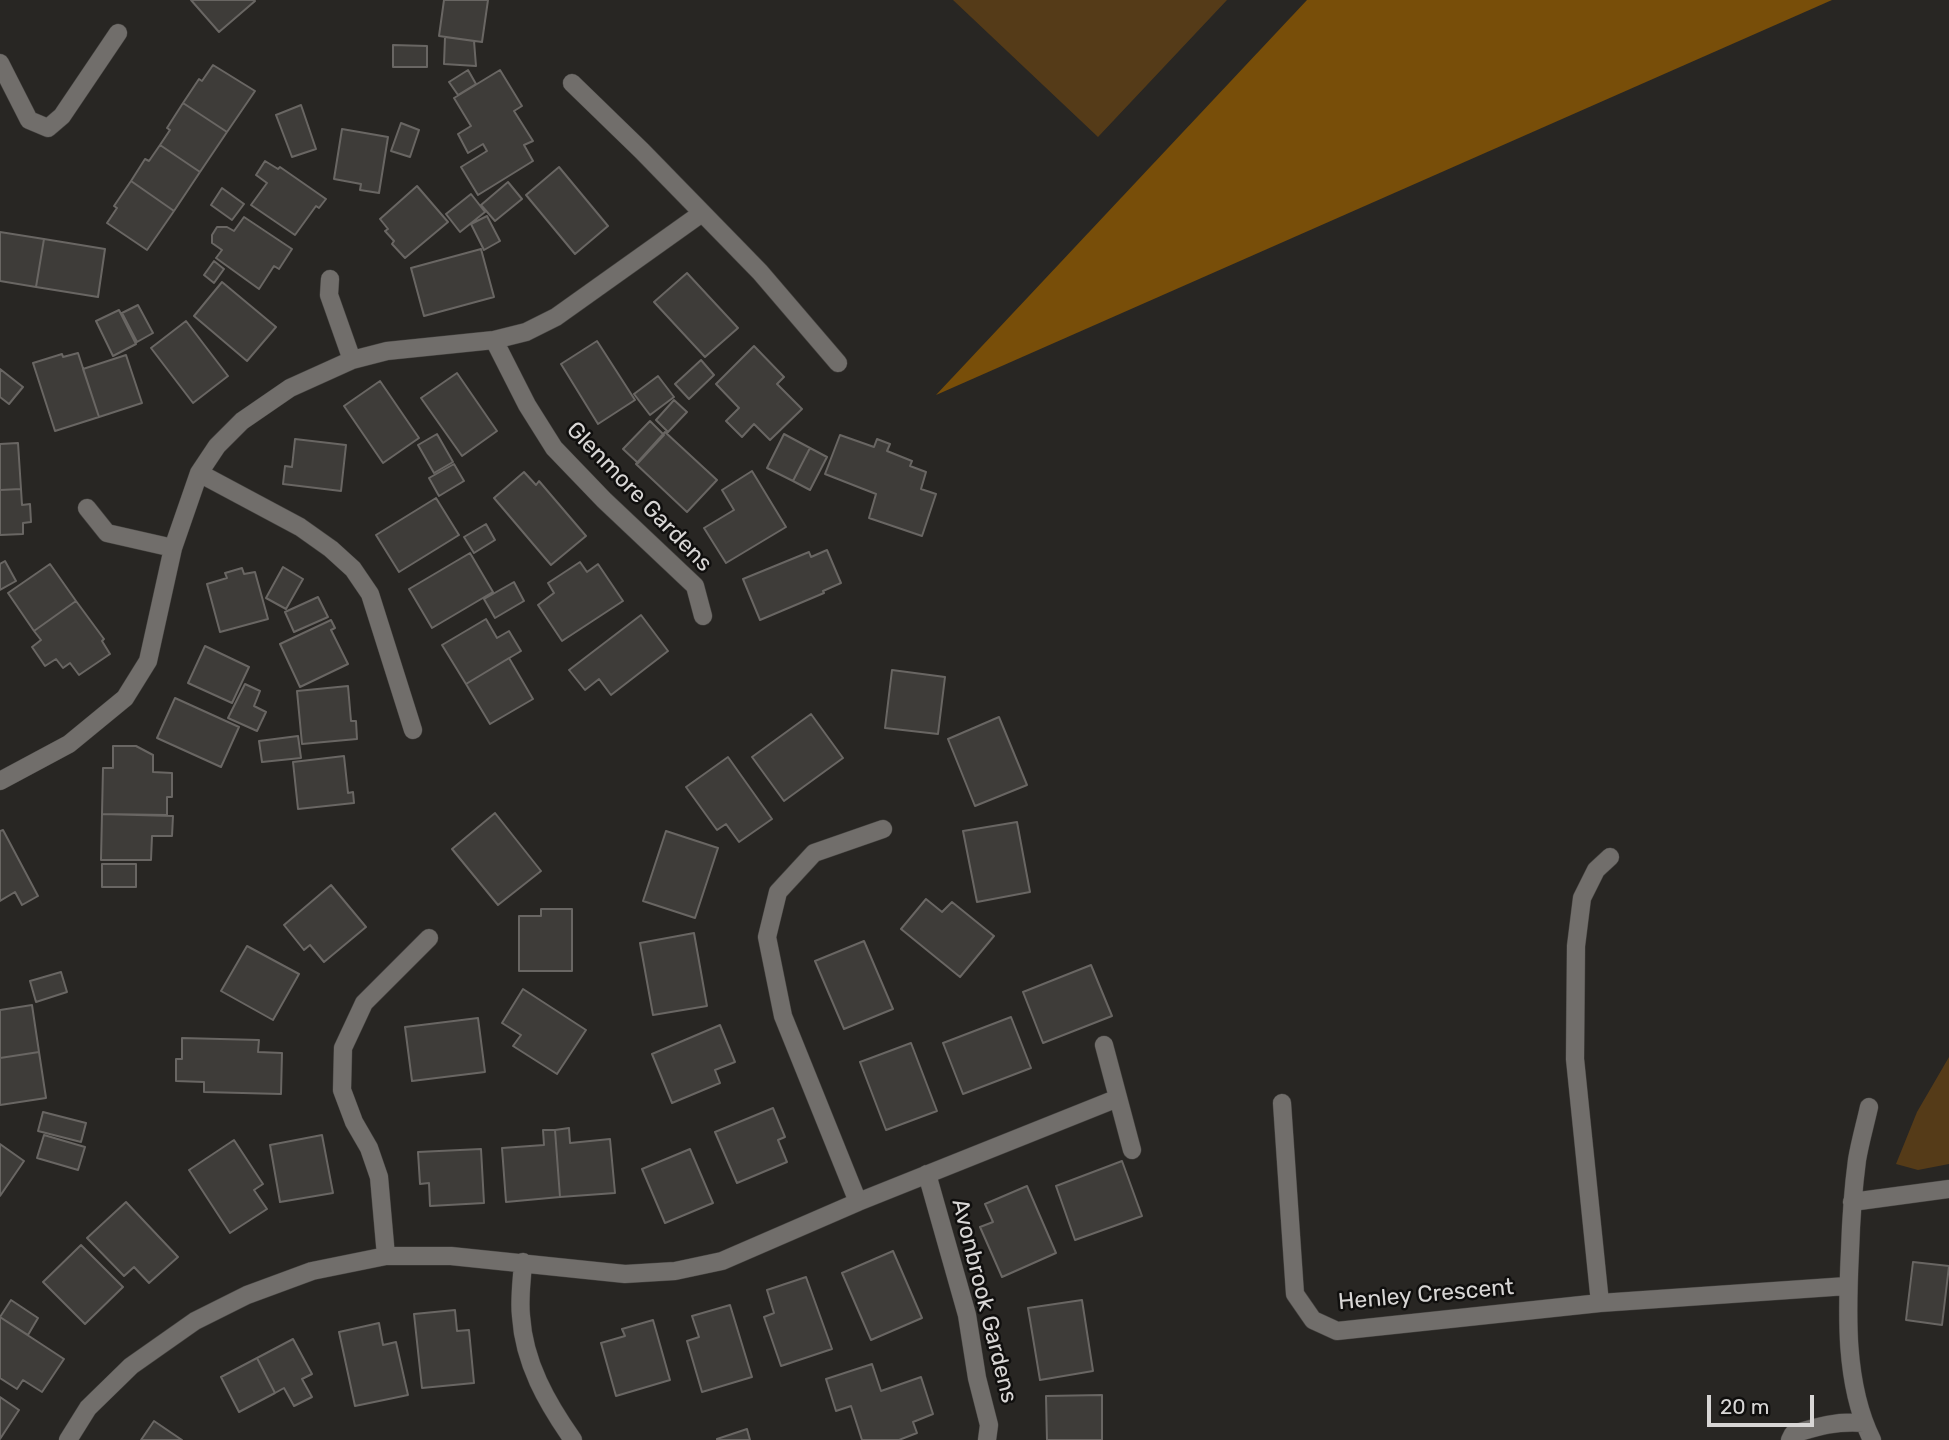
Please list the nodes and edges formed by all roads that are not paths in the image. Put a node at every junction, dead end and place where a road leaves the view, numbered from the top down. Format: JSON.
{"nodes":[{"id":1,"x":118,"y":33,"type":"dead end"},
{"id":2,"x":0,"y":63,"type":"edge"},
{"id":3,"x":572,"y":83,"type":"dead end"},
{"id":4,"x":702,"y":213,"type":"junction"},
{"id":5,"x":330,"y":279,"type":"dead end"},
{"id":6,"x":494,"y":340,"type":"junction"},
{"id":7,"x":352,"y":360,"type":"junction"},
{"id":8,"x":838,"y":363,"type":"dead end"},
{"id":9,"x":199,"y":473,"type":"junction"},
{"id":10,"x":87,"y":508,"type":"dead end"},
{"id":11,"x":173,"y":548,"type":"junction"},
{"id":12,"x":703,"y":616,"type":"dead end"},
{"id":13,"x":413,"y":730,"type":"dead end"},
{"id":14,"x":0,"y":782,"type":"edge"},
{"id":15,"x":883,"y":829,"type":"dead end"},
{"id":16,"x":1610,"y":857,"type":"dead end"},
{"id":17,"x":429,"y":938,"type":"dead end"},
{"id":18,"x":1104,"y":1045,"type":"dead end"},
{"id":19,"x":1118,"y":1098,"type":"junction"},
{"id":20,"x":1282,"y":1103,"type":"dead end"},
{"id":21,"x":1870,"y":1107,"type":"dead end"},
{"id":22,"x":1132,"y":1150,"type":"dead end"},
{"id":23,"x":927,"y":1174,"type":"junction"},
{"id":24,"x":1949,"y":1189,"type":"edge"},
{"id":25,"x":858,"y":1202,"type":"junction"},
{"id":26,"x":1852,"y":1202,"type":"junction"},
{"id":27,"x":386,"y":1256,"type":"junction"},
{"id":28,"x":523,"y":1262,"type":"junction"},
{"id":29,"x":1847,"y":1286,"type":"junction"},
{"id":30,"x":1600,"y":1303,"type":"junction"},
{"id":31,"x":1864,"y":1423,"type":"junction"},
{"id":32,"x":68,"y":1440,"type":"edge"},
{"id":33,"x":573,"y":1440,"type":"edge"},
{"id":34,"x":986,"y":1440,"type":"edge"},
{"id":35,"x":1790,"y":1440,"type":"edge"},
{"id":36,"x":1872,"y":1440,"type":"edge"}],
"edges":[{"from":1,"to":2,"type":"street"},
{"from":3,"to":4,"type":"street"},
{"from":4,"to":6,"type":"street"},
{"from":4,"to":8,"type":"street"},
{"from":5,"to":7,"type":"street"},
{"from":6,"to":7,"type":"street"},
{"from":6,"to":12,"type":"street","name":"Glenmore Gardens"},
{"from":7,"to":9,"type":"street"},
{"from":9,"to":11,"type":"street"},
{"from":9,"to":13,"type":"street"},
{"from":10,"to":11,"type":"street"},
{"from":11,"to":14,"type":"street"},
{"from":15,"to":25,"type":"street"},
{"from":16,"to":30,"type":"street"},
{"from":17,"to":27,"type":"street"},
{"from":18,"to":19,"type":"street"},
{"from":19,"to":22,"type":"street"},
{"from":19,"to":23,"type":"street","name":"Avonbrook Gardens"},
{"from":20,"to":30,"type":"street","name":"Henley Crescent"},
{"from":21,"to":26,"type":"street"},
{"from":23,"to":25,"type":"street","name":"Avonbrook Gardens"},
{"from":23,"to":34,"type":"street","name":"Avonbrook Gardens"},
{"from":24,"to":26,"type":"street"},
{"from":25,"to":28,"type":"street","name":"Avonbrook Gardens"},
{"from":26,"to":29,"type":"street"},
{"from":27,"to":28,"type":"street","name":"Avonbrook Gardens"},
{"from":27,"to":32,"type":"street","name":"Avonbrook Gardens"},
{"from":28,"to":33,"type":"street"},
{"from":29,"to":30,"type":"street","name":"Henley Crescent"},
{"from":29,"to":31,"type":"street"},
{"from":31,"to":35,"type":"street"},
{"from":31,"to":36,"type":"street"}]}
